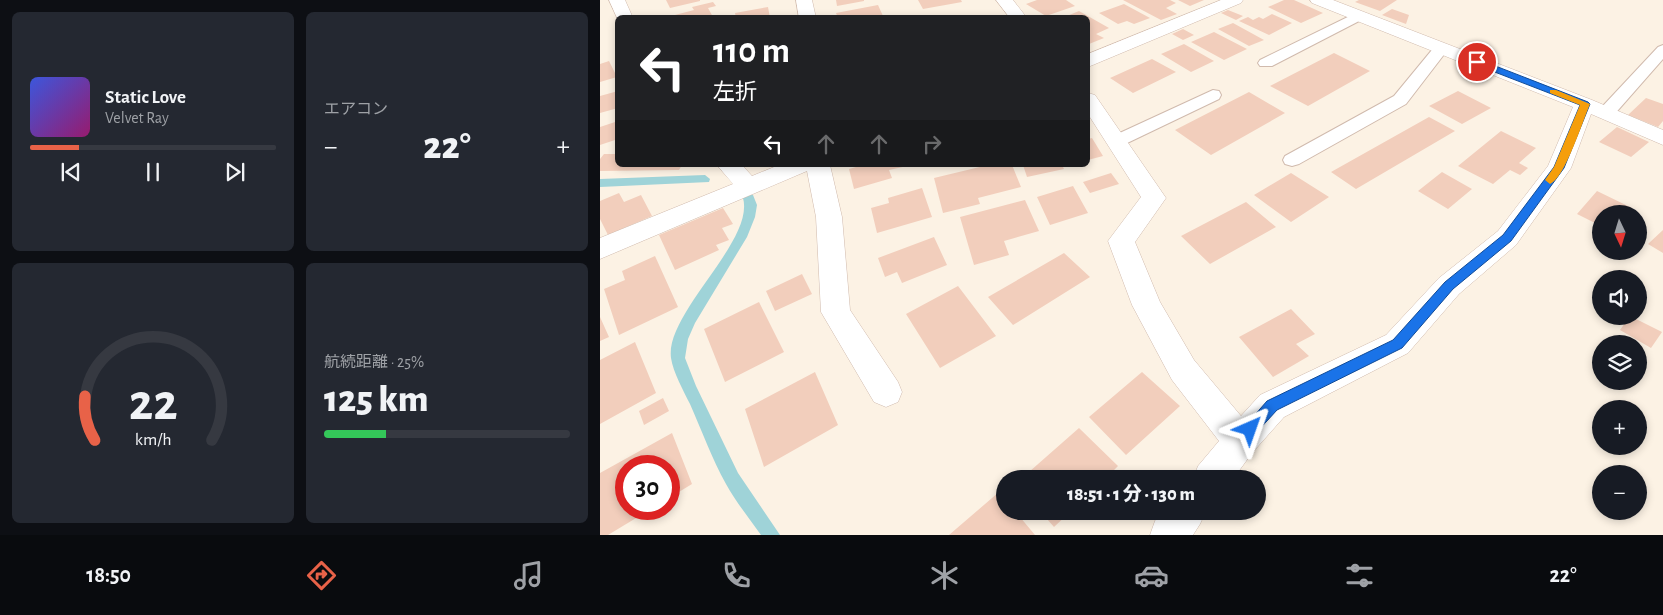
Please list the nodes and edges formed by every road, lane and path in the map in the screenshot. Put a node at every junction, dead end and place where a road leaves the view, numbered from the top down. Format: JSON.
{"nodes":[{"id":1,"x":617,"y":0,"type":"edge"},
{"id":2,"x":804,"y":0,"type":"edge"},
{"id":3,"x":1004,"y":0,"type":"edge"},
{"id":4,"x":1235,"y":0,"type":"edge"},
{"id":5,"x":1318,"y":0,"type":"edge"},
{"id":6,"x":624,"y":15,"type":"edge"},
{"id":7,"x":807,"y":15,"type":"edge"},
{"id":8,"x":1016,"y":15,"type":"edge"},
{"id":9,"x":1358,"y":16,"type":"junction"},
{"id":10,"x":1440,"y":48,"type":"junction"},
{"id":11,"x":1663,"y":50,"type":"edge"},
{"id":12,"x":1090,"y":60,"type":"edge"},
{"id":13,"x":1266,"y":62,"type":"dead end"},
{"id":14,"x":1213,"y":94,"type":"dead end"},
{"id":15,"x":1090,"y":102,"type":"edge"},
{"id":16,"x":1596,"y":108,"type":"junction"},
{"id":17,"x":1663,"y":138,"type":"edge"},
{"id":18,"x":1117,"y":141,"type":"junction"},
{"id":19,"x":1292,"y":160,"type":"dead end"},
{"id":20,"x":731,"y":167,"type":"edge"},
{"id":21,"x":795,"y":167,"type":"edge"},
{"id":22,"x":818,"y":167,"type":"edge"},
{"id":23,"x":748,"y":186,"type":"junction"},
{"id":24,"x":600,"y":249,"type":"edge"},
{"id":25,"x":886,"y":392,"type":"dead end"},
{"id":26,"x":1240,"y":441,"type":"junction"},
{"id":27,"x":1218,"y":470,"type":"edge"},
{"id":28,"x":1180,"y":520,"type":"edge"},
{"id":29,"x":1169,"y":535,"type":"edge"}],
"edges":[{"from":1,"to":6,"type":"street"},
{"from":2,"to":7,"type":"street"},
{"from":3,"to":8,"type":"street"},
{"from":4,"to":12,"type":"street"},
{"from":5,"to":9,"type":"street"},
{"from":9,"to":10,"type":"street"},
{"from":9,"to":13,"type":"lane"},
{"from":10,"to":16,"type":"street"},
{"from":10,"to":19,"type":"lane"},
{"from":11,"to":16,"type":"lane"},
{"from":14,"to":18,"type":"lane"},
{"from":15,"to":18,"type":"street"},
{"from":16,"to":17,"type":"street"},
{"from":16,"to":26,"type":"street"},
{"from":18,"to":26,"type":"street"},
{"from":20,"to":23,"type":"street"},
{"from":21,"to":23,"type":"street"},
{"from":22,"to":25,"type":"street"},
{"from":23,"to":24,"type":"street"},
{"from":26,"to":27,"type":"street"},
{"from":28,"to":29,"type":"street"}]}
